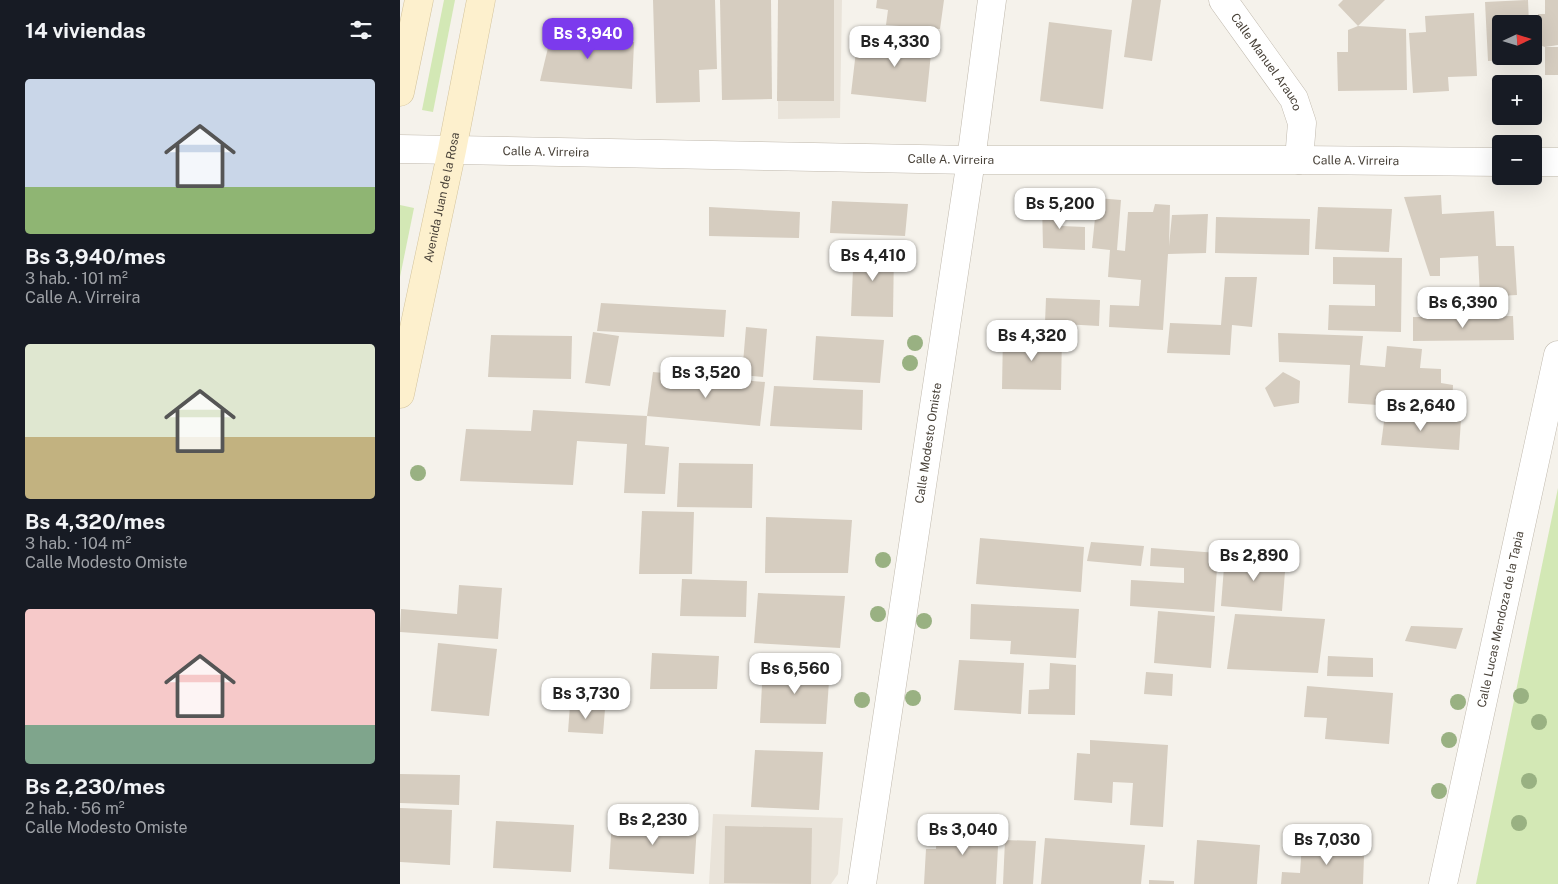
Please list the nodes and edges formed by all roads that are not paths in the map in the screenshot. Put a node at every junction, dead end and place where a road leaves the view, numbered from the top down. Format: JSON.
{"nodes":[{"id":1,"x":419,"y":0,"type":"edge"},
{"id":2,"x":482,"y":0,"type":"edge"},
{"id":3,"x":992,"y":0,"type":"edge"},
{"id":4,"x":1222,"y":0,"type":"edge"},
{"id":5,"x":400,"y":92,"type":"edge"},
{"id":6,"x":400,"y":149,"type":"edge"},
{"id":7,"x":452,"y":150,"type":"junction"},
{"id":8,"x":971,"y":160,"type":"junction"},
{"id":9,"x":1299,"y":160,"type":"junction"},
{"id":10,"x":1492,"y":162,"type":"edge"},
{"id":11,"x":1542,"y":162,"type":"edge"},
{"id":12,"x":1558,"y":162,"type":"edge"},
{"id":13,"x":1558,"y":355,"type":"edge"},
{"id":14,"x":400,"y":394,"type":"edge"},
{"id":15,"x":862,"y":884,"type":"edge"},
{"id":16,"x":1444,"y":884,"type":"edge"}],
"edges":[{"from":1,"to":5,"type":"main road"},
{"from":2,"to":7,"type":"main road","name":"Avenida Juan de la Rosa"},
{"from":3,"to":8,"type":"street","name":"Calle Modesto Omiste"},
{"from":4,"to":9,"type":"street","name":"Calle Manuel Arauco"},
{"from":6,"to":7,"type":"street","name":"Calle A. Virreira"},
{"from":7,"to":8,"type":"street","name":"Calle A. Virreira"},
{"from":7,"to":14,"type":"main road","name":"Avenida Juan de la Rosa"},
{"from":8,"to":9,"type":"street","name":"Calle A. Virreira"},
{"from":8,"to":15,"type":"street","name":"Calle Modesto Omiste"},
{"from":9,"to":10,"type":"street","name":"Calle A. Virreira"},
{"from":11,"to":12,"type":"street"},
{"from":13,"to":16,"type":"street","name":"Calle Lucas Mendoza de la Tapia"}]}
